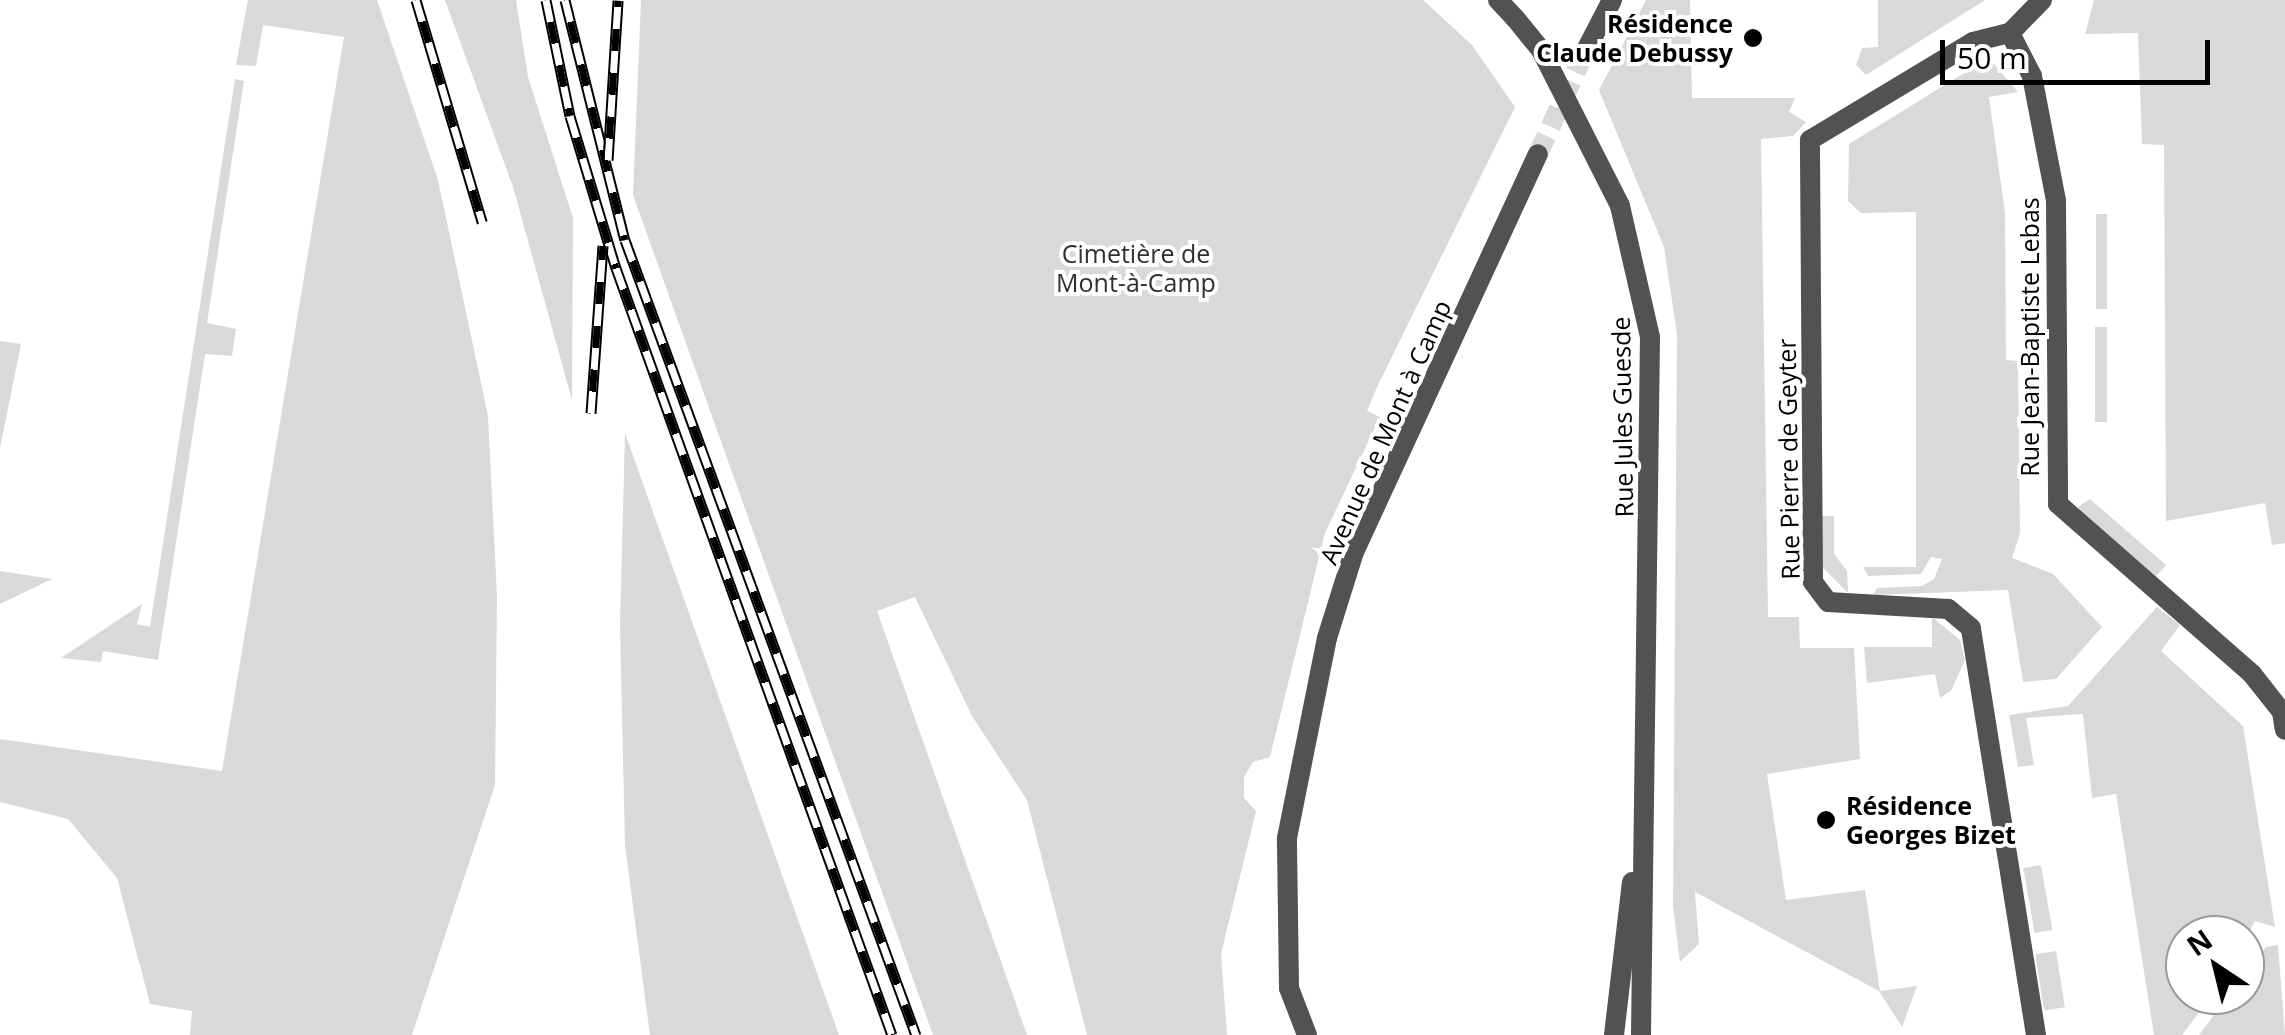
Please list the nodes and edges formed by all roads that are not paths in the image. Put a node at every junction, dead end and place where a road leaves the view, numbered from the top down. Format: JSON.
{"nodes":[{"id":1,"x":1498,"y":0,"type":"edge"},
{"id":2,"x":1612,"y":0,"type":"edge"},
{"id":3,"x":2042,"y":0,"type":"edge"},
{"id":4,"x":2010,"y":33,"type":"junction"},
{"id":5,"x":1584,"y":54,"type":"tunnel mouth"},
{"id":6,"x":1538,"y":154,"type":"tunnel mouth"},
{"id":7,"x":2285,"y":730,"type":"edge"},
{"id":8,"x":1641,"y":811,"type":"junction"},
{"id":9,"x":1307,"y":1035,"type":"edge"},
{"id":10,"x":1614,"y":1035,"type":"edge"},
{"id":11,"x":1641,"y":1035,"type":"edge"},
{"id":12,"x":2036,"y":1035,"type":"edge"}],
"edges":[{"from":1,"to":8,"type":"street","name":"Rue Jules Guesde","bridge":true},
{"from":2,"to":5,"type":"street"},
{"from":3,"to":4,"type":"street","name":"Rue Pierre de Geyter"},
{"from":4,"to":7,"type":"street","name":"Rue Jean-Baptiste Lebas"},
{"from":4,"to":12,"type":"street","name":"Rue Pierre de Geyter"},
{"from":6,"to":9,"type":"street","name":"Avenue de Mont à Camp"},
{"from":8,"to":10,"type":"street","name":"Rue Jules Guesde"},
{"from":8,"to":11,"type":"street","name":"Rue Jules Guesde"}]}
